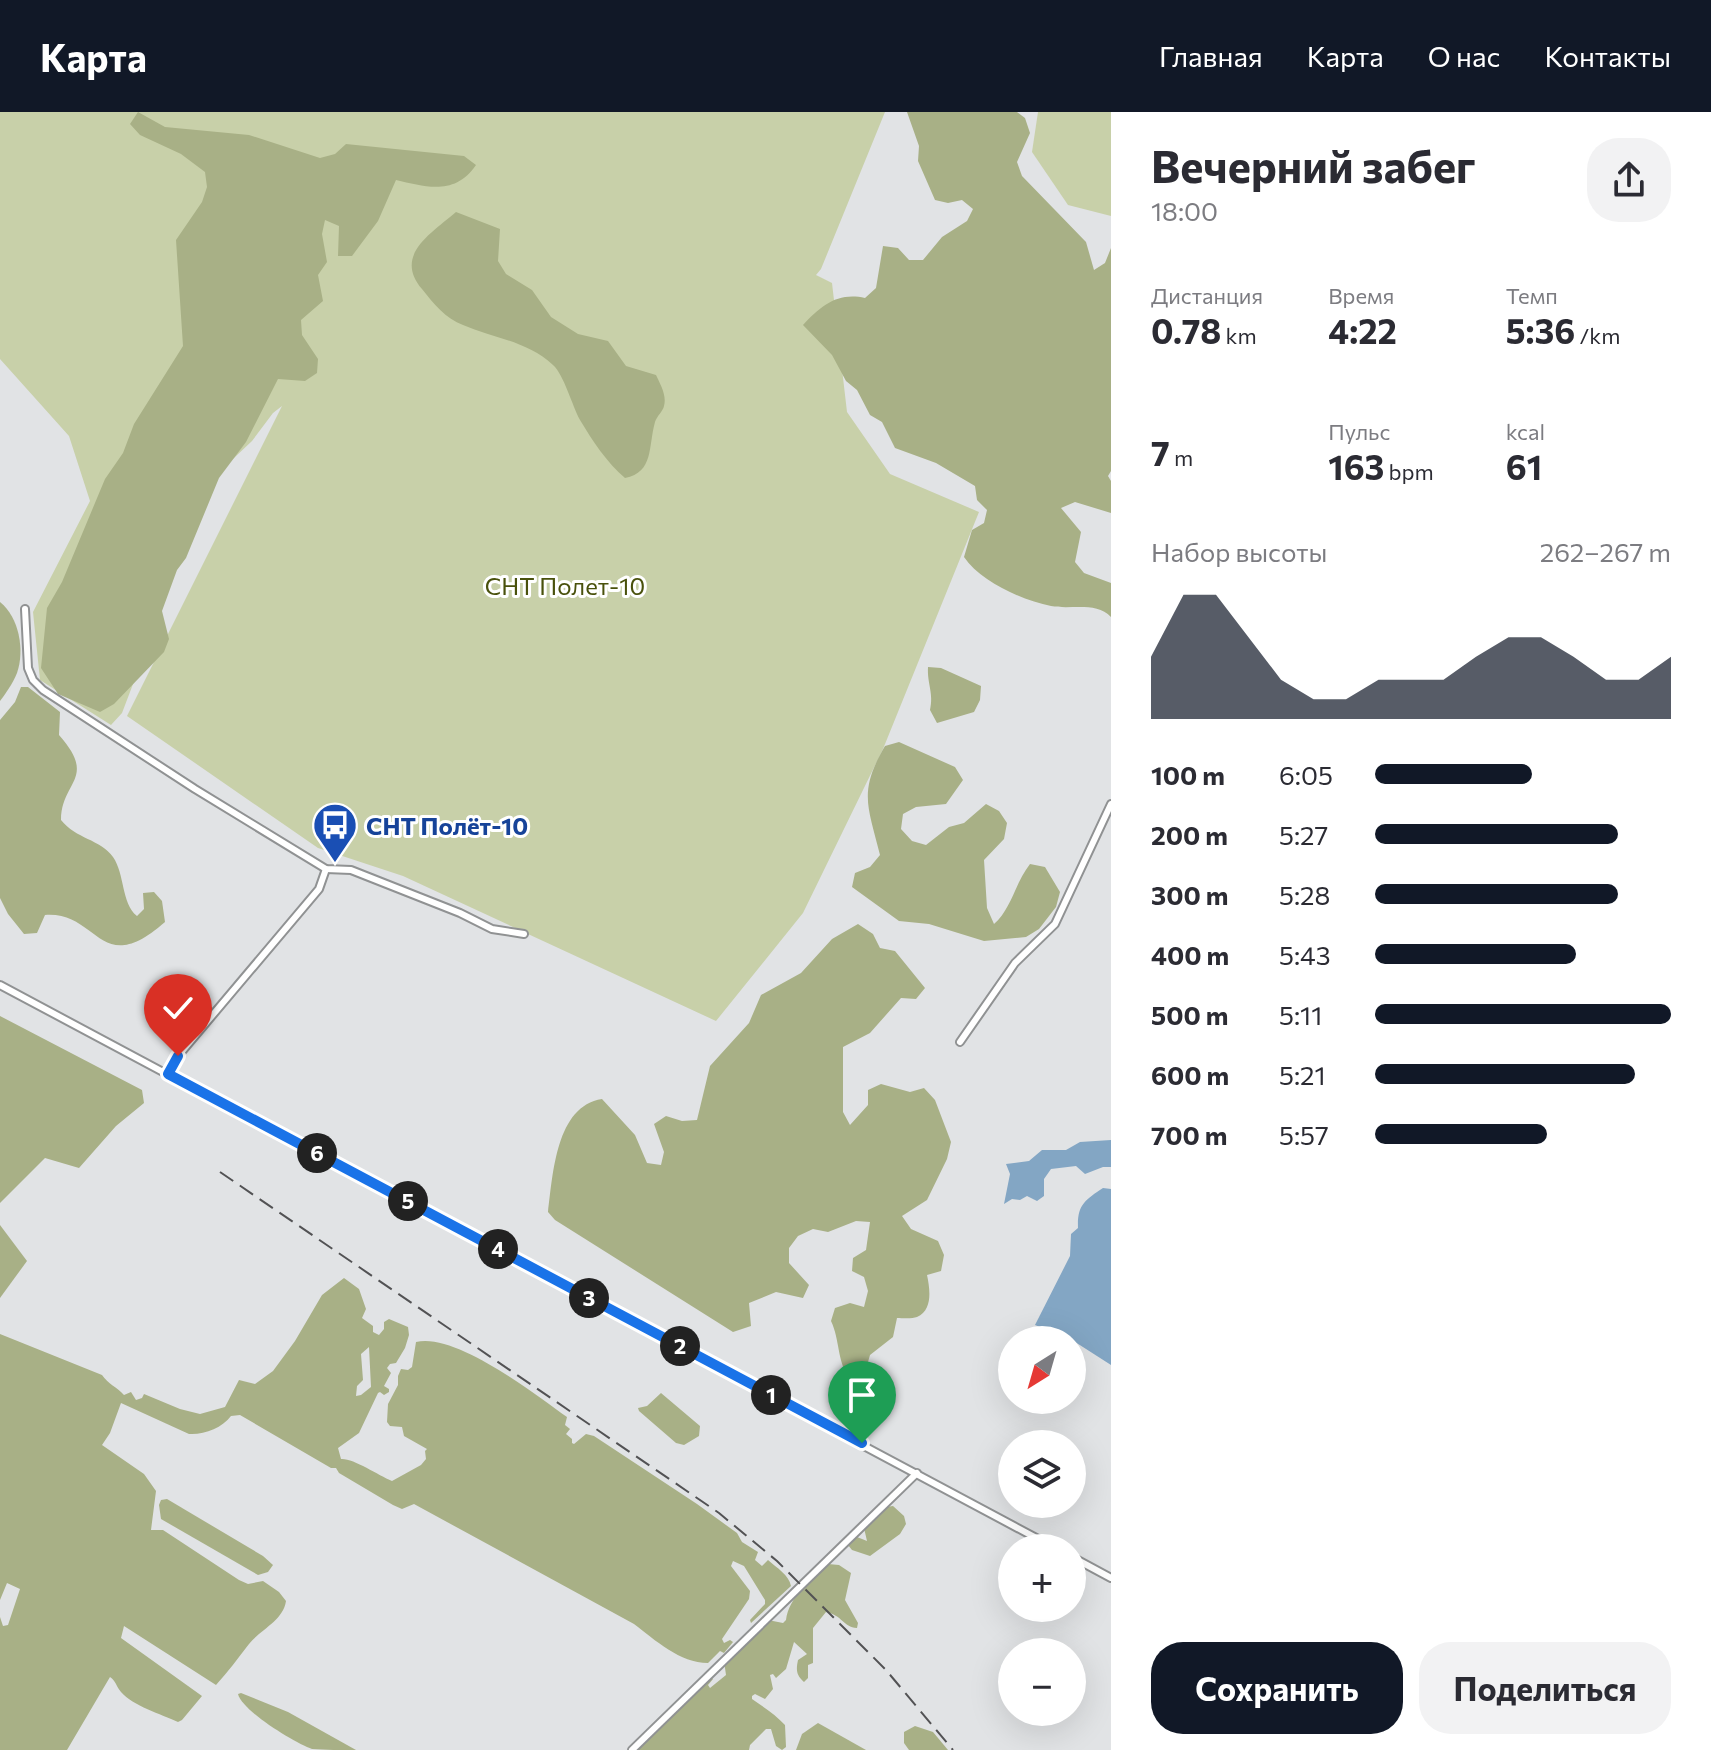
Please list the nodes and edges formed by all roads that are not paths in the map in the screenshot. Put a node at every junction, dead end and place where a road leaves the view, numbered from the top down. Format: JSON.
{"nodes":[{"id":1,"x":25,"y":609,"type":"dead end"},
{"id":2,"x":1111,"y":804,"type":"edge"},
{"id":3,"x":326,"y":869,"type":"junction"},
{"id":4,"x":524,"y":934,"type":"dead end"},
{"id":5,"x":0,"y":985,"type":"edge"},
{"id":6,"x":960,"y":1042,"type":"dead end"},
{"id":7,"x":168,"y":1074,"type":"junction"},
{"id":8,"x":917,"y":1473,"type":"junction"},
{"id":9,"x":1029,"y":1534,"type":"edge"},
{"id":10,"x":1086,"y":1565,"type":"edge"},
{"id":11,"x":1111,"y":1578,"type":"edge"},
{"id":12,"x":632,"y":1750,"type":"edge"}],
"edges":[{"from":1,"to":3,"type":"street"},
{"from":2,"to":6,"type":"street"},
{"from":3,"to":4,"type":"street"},
{"from":3,"to":7,"type":"street"},
{"from":5,"to":7,"type":"street"},
{"from":7,"to":8,"type":"street"},
{"from":8,"to":9,"type":"street"},
{"from":8,"to":12,"type":"street"},
{"from":10,"to":11,"type":"street"}]}
